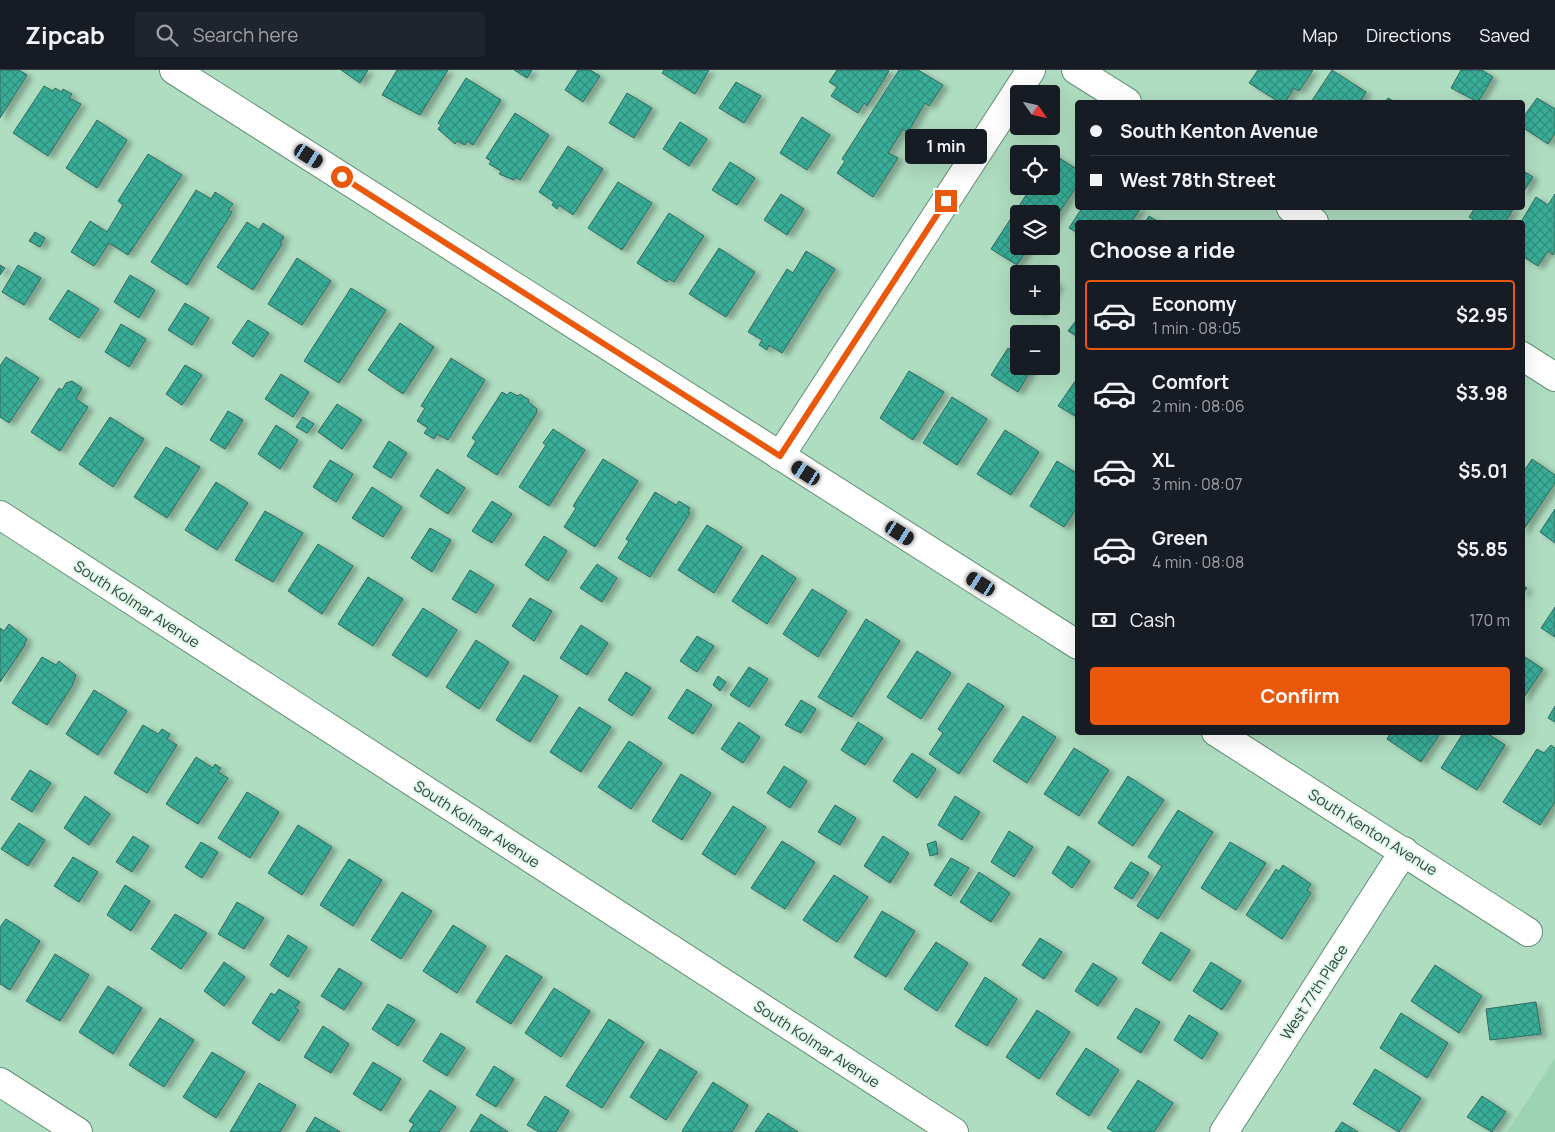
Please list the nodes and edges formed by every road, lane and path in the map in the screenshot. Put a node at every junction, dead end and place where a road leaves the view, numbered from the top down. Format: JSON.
{"nodes":[{"id":1,"x":174,"y":70,"type":"edge"},
{"id":2,"x":1031,"y":70,"type":"edge"},
{"id":3,"x":1076,"y":70,"type":"edge"},
{"id":4,"x":1124,"y":100,"type":"edge"},
{"id":5,"x":1294,"y":210,"type":"edge"},
{"id":6,"x":1311,"y":220,"type":"edge"},
{"id":7,"x":1525,"y":358,"type":"edge"},
{"id":8,"x":1555,"y":377,"type":"edge"},
{"id":9,"x":780,"y":456,"type":"junction"},
{"id":10,"x":0,"y":516,"type":"edge"},
{"id":11,"x":1075,"y":643,"type":"edge"},
{"id":12,"x":1221,"y":735,"type":"edge"},
{"id":13,"x":1404,"y":851,"type":"junction"},
{"id":14,"x":1528,"y":932,"type":"dead end"},
{"id":15,"x":0,"y":1082,"type":"edge"},
{"id":16,"x":78,"y":1132,"type":"edge"},
{"id":17,"x":954,"y":1132,"type":"edge"},
{"id":18,"x":1224,"y":1132,"type":"edge"}],
"edges":[{"from":1,"to":9,"type":"street"},
{"from":2,"to":9,"type":"street"},
{"from":3,"to":4,"type":"street"},
{"from":5,"to":6,"type":"street"},
{"from":7,"to":8,"type":"street"},
{"from":9,"to":11,"type":"street"},
{"from":10,"to":17,"type":"street","name":"South Kolmar Avenue"},
{"from":12,"to":13,"type":"street","name":"South Kenton Avenue"},
{"from":13,"to":14,"type":"street","name":"South Kenton Avenue"},
{"from":13,"to":18,"type":"street","name":"West 77th Place"},
{"from":15,"to":16,"type":"street"}]}
